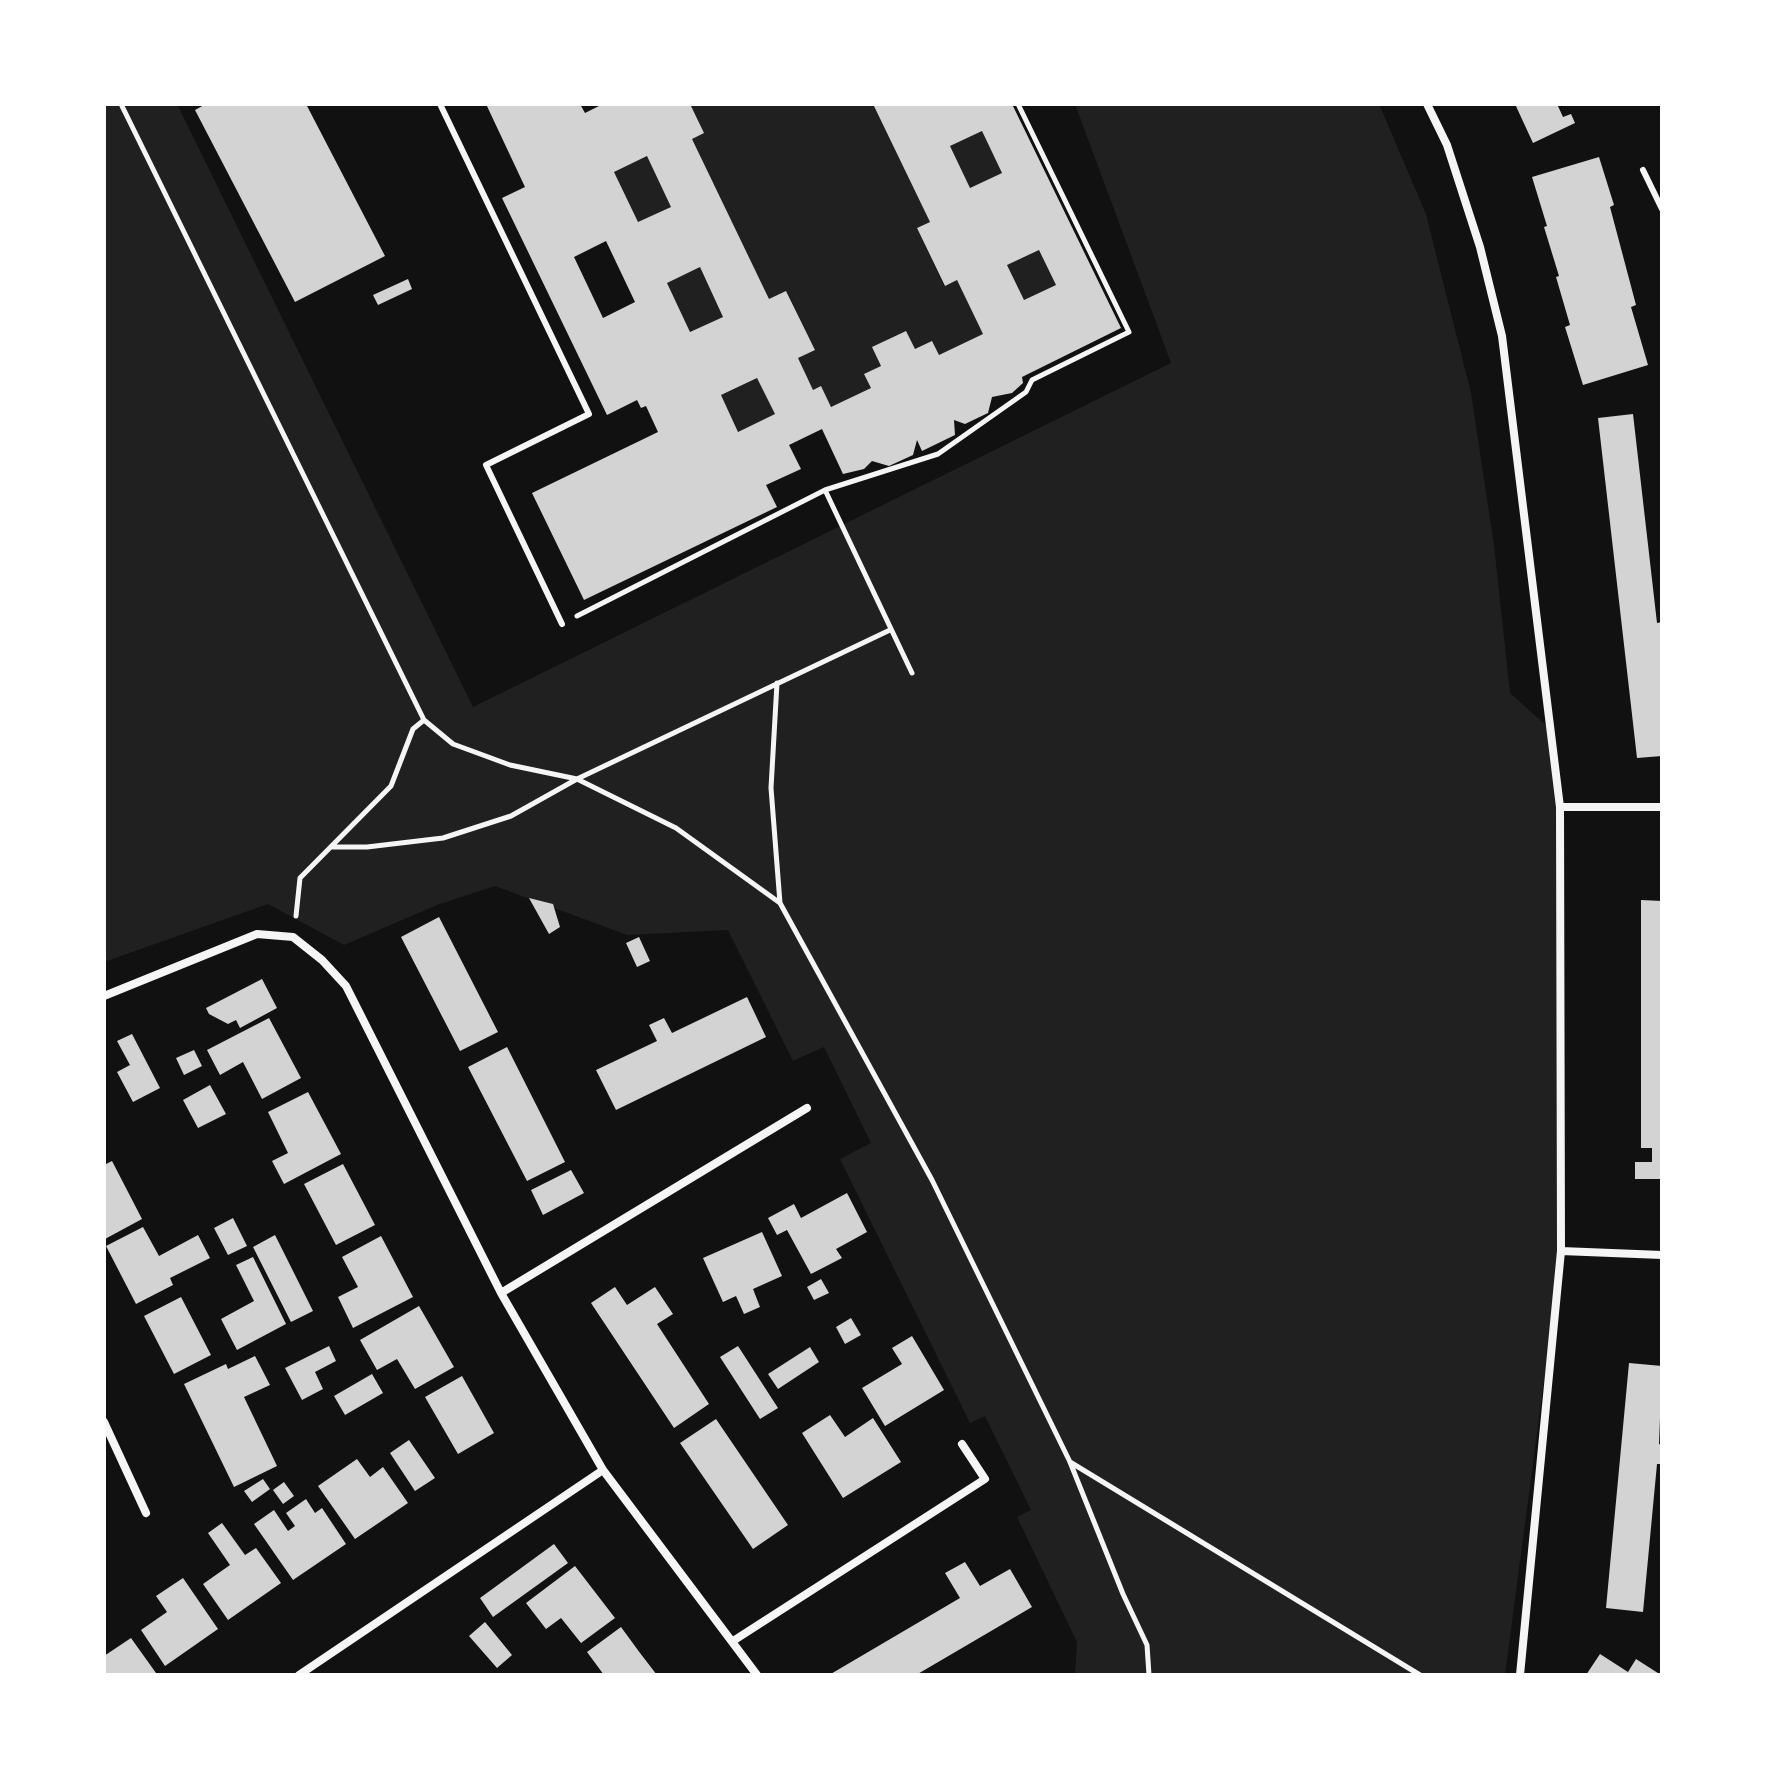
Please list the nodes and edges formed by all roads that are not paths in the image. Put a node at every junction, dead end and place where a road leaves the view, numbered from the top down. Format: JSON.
{"nodes":[{"id":1,"x":440,"y":104,"type":"edge"},
{"id":2,"x":1427,"y":104,"type":"edge"},
{"id":3,"x":1643,"y":170,"type":"dead end"},
{"id":4,"x":1662,"y":209,"type":"edge"},
{"id":5,"x":562,"y":624,"type":"road end"},
{"id":6,"x":1560,"y":807,"type":"junction"},
{"id":7,"x":1662,"y":807,"type":"edge"},
{"id":8,"x":104,"y":996,"type":"edge"},
{"id":9,"x":807,"y":1108,"type":"dead end"},
{"id":10,"x":1561,"y":1251,"type":"junction"},
{"id":11,"x":1662,"y":1255,"type":"edge"},
{"id":12,"x":501,"y":1293,"type":"junction"},
{"id":13,"x":104,"y":1422,"type":"edge"},
{"id":14,"x":962,"y":1444,"type":"dead end"},
{"id":15,"x":603,"y":1470,"type":"junction"},
{"id":16,"x":146,"y":1513,"type":"dead end"},
{"id":17,"x":733,"y":1641,"type":"junction"},
{"id":18,"x":299,"y":1675,"type":"edge"},
{"id":19,"x":757,"y":1675,"type":"edge"},
{"id":20,"x":1520,"y":1675,"type":"edge"}],
"edges":[{"from":1,"to":5,"type":"lane"},
{"from":2,"to":6,"type":"street"},
{"from":3,"to":4,"type":"lane"},
{"from":6,"to":7,"type":"street"},
{"from":6,"to":10,"type":"street"},
{"from":8,"to":12,"type":"street"},
{"from":9,"to":12,"type":"street"},
{"from":10,"to":11,"type":"street"},
{"from":10,"to":20,"type":"street"},
{"from":12,"to":15,"type":"street"},
{"from":13,"to":16,"type":"street"},
{"from":14,"to":17,"type":"street"},
{"from":15,"to":17,"type":"street"},
{"from":15,"to":18,"type":"street"},
{"from":17,"to":19,"type":"street"}]}
